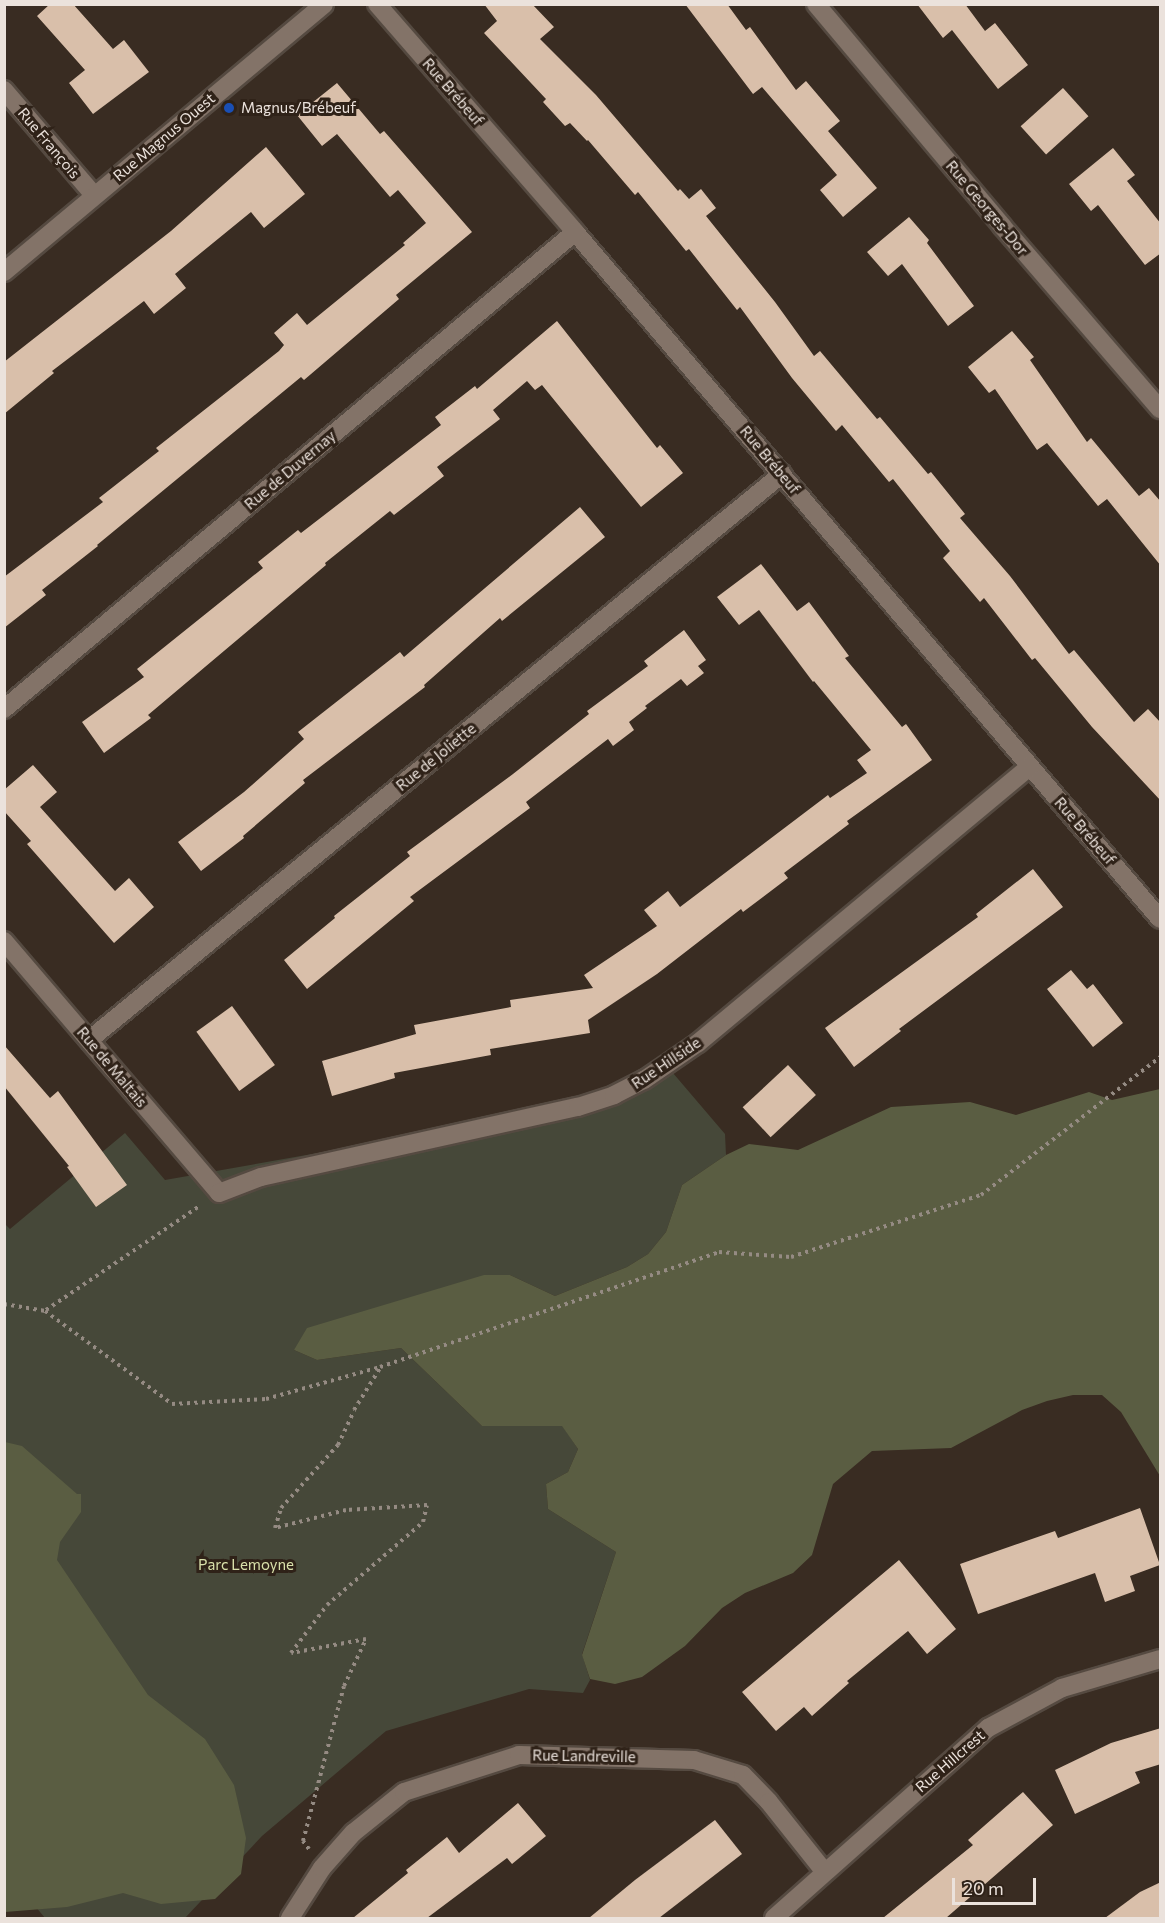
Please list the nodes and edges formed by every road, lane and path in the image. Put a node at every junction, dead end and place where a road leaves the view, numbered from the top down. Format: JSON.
{"nodes":[{"id":1,"x":324,"y":4,"type":"edge"},
{"id":2,"x":377,"y":4,"type":"edge"},
{"id":3,"x":816,"y":4,"type":"edge"},
{"id":4,"x":4,"y":90,"type":"edge"},
{"id":5,"x":94,"y":195,"type":"junction"},
{"id":6,"x":575,"y":232,"type":"junction"},
{"id":7,"x":4,"y":272,"type":"edge"},
{"id":8,"x":1161,"y":409,"type":"edge"},
{"id":9,"x":782,"y":474,"type":"junction"},
{"id":10,"x":4,"y":709,"type":"edge"},
{"id":11,"x":1030,"y":766,"type":"junction"},
{"id":12,"x":1161,"y":919,"type":"edge"},
{"id":13,"x":4,"y":941,"type":"edge"},
{"id":14,"x":89,"y":1041,"type":"junction"},
{"id":15,"x":1161,"y":1057,"type":"edge"},
{"id":16,"x":219,"y":1193,"type":"junction"},
{"id":17,"x":4,"y":1304,"type":"edge"},
{"id":18,"x":45,"y":1311,"type":"junction"},
{"id":19,"x":380,"y":1367,"type":"junction"},
{"id":20,"x":1161,"y":1659,"type":"edge"},
{"id":21,"x":322,"y":1868,"type":"junction"},
{"id":22,"x":824,"y":1871,"type":"junction"},
{"id":23,"x":290,"y":1918,"type":"edge"},
{"id":24,"x":774,"y":1918,"type":"edge"}],
"edges":[{"from":1,"to":5,"type":"street","name":"Rue Magnus Ouest"},
{"from":2,"to":6,"type":"street","name":"Rue Brébeuf"},
{"from":3,"to":8,"type":"street","name":"Rue Georges-Dor"},
{"from":4,"to":5,"type":"street","name":"Rue François"},
{"from":5,"to":7,"type":"street","name":"Rue Magnus Ouest"},
{"from":6,"to":9,"type":"street","name":"Rue Brébeuf"},
{"from":6,"to":10,"type":"street","name":"Rue de Duvernay"},
{"from":9,"to":11,"type":"street","name":"Rue Brébeuf"},
{"from":9,"to":14,"type":"street","name":"Rue de Joliette"},
{"from":11,"to":12,"type":"street","name":"Rue Brébeuf"},
{"from":11,"to":16,"type":"street","name":"Rue Hillside"},
{"from":13,"to":14,"type":"street","name":"Rue de Maltais"},
{"from":14,"to":16,"type":"street","name":"Rue de Maltais"},
{"from":15,"to":19,"type":"path"},
{"from":16,"to":18,"type":"path"},
{"from":17,"to":18,"type":"path"},
{"from":18,"to":19,"type":"path"},
{"from":19,"to":21,"type":"path"},
{"from":20,"to":22,"type":"street","name":"Rue Hillcrest"},
{"from":21,"to":22,"type":"street","name":"Rue Landreville"},
{"from":21,"to":23,"type":"street","name":"Rue Landreville"},
{"from":22,"to":24,"type":"street","name":"Rue Hillcrest"}]}
